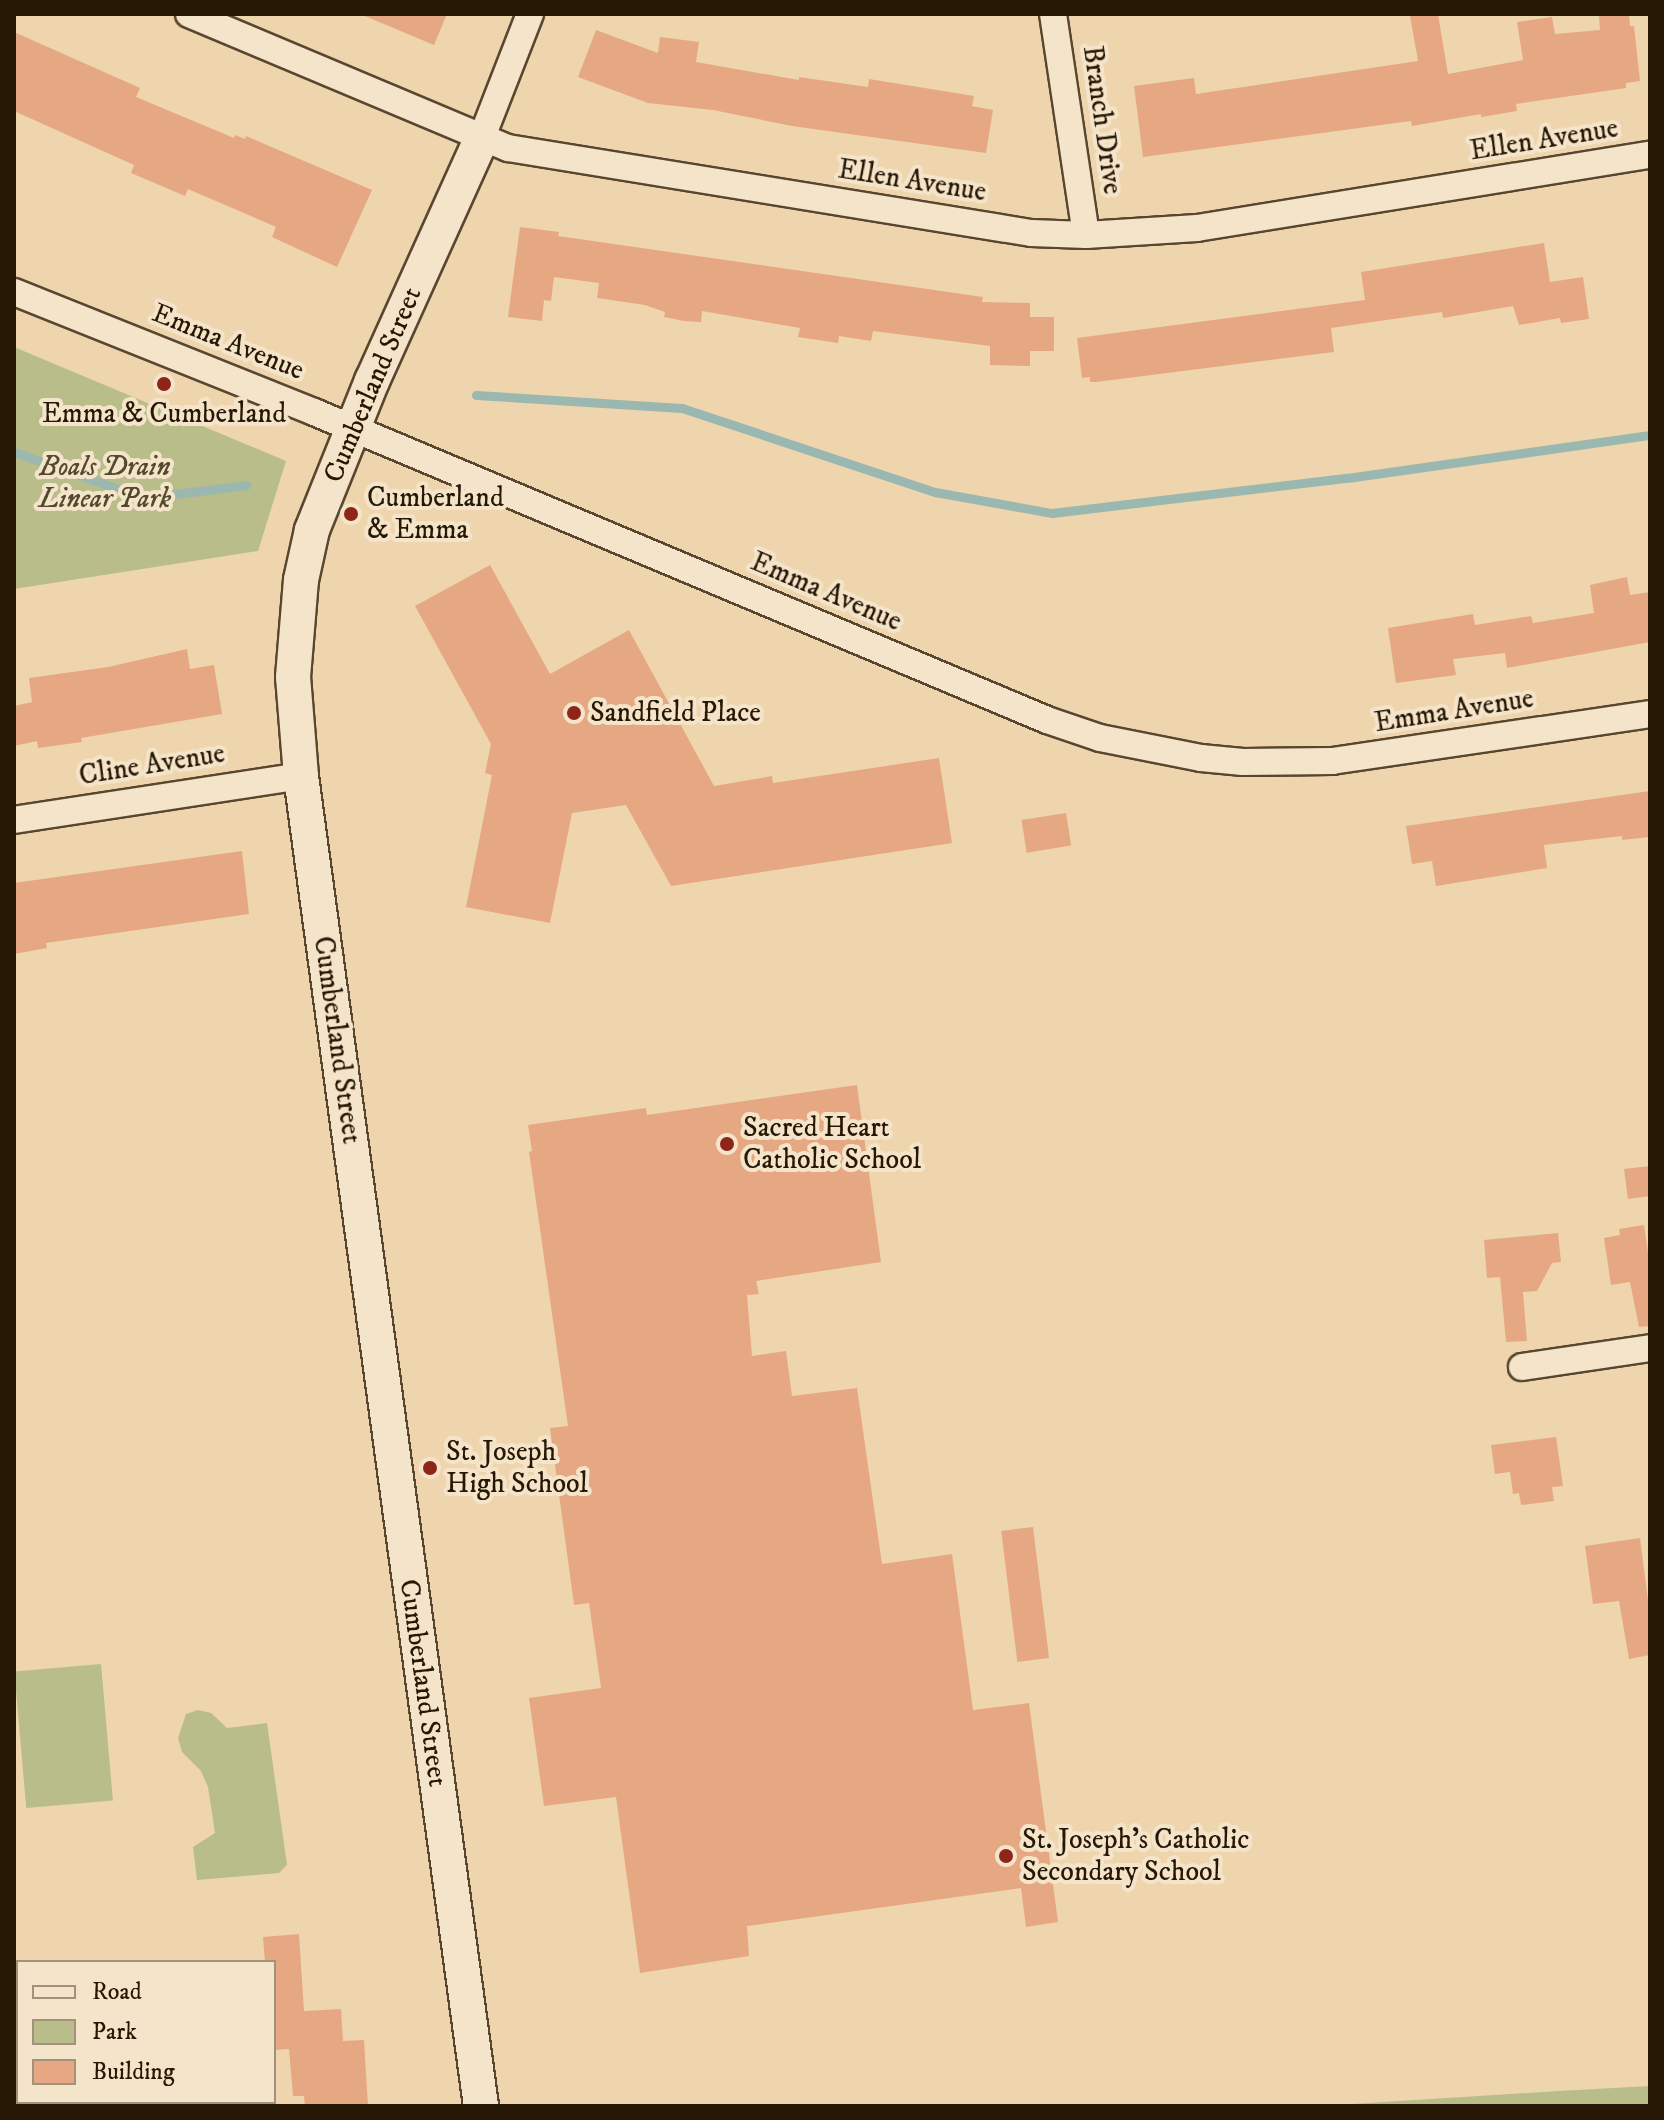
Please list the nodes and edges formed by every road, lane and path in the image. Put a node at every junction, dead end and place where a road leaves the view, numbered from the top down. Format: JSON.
{"nodes":[{"id":1,"x":189,"y":14,"type":"edge"},
{"id":2,"x":530,"y":14,"type":"edge"},
{"id":3,"x":1053,"y":14,"type":"edge"},
{"id":4,"x":482,"y":137,"type":"junction"},
{"id":5,"x":1650,"y":155,"type":"edge"},
{"id":6,"x":1086,"y":235,"type":"junction"},
{"id":7,"x":14,"y":292,"type":"edge"},
{"id":8,"x":352,"y":428,"type":"junction"},
{"id":9,"x":1650,"y":714,"type":"edge"},
{"id":10,"x":301,"y":776,"type":"junction"},
{"id":11,"x":14,"y":820,"type":"edge"},
{"id":12,"x":1650,"y":1348,"type":"edge"},
{"id":13,"x":1522,"y":1367,"type":"dead end"},
{"id":14,"x":481,"y":2106,"type":"edge"}],
"edges":[{"from":1,"to":4,"type":"street","name":"Ellen Avenue"},
{"from":2,"to":4,"type":"street","name":"Cumberland Street"},
{"from":3,"to":6,"type":"street","name":"Branch Drive"},
{"from":4,"to":6,"type":"street","name":"Ellen Avenue"},
{"from":4,"to":8,"type":"street","name":"Cumberland Street"},
{"from":5,"to":6,"type":"street","name":"Ellen Avenue"},
{"from":7,"to":8,"type":"street","name":"Emma Avenue"},
{"from":8,"to":9,"type":"street","name":"Emma Avenue"},
{"from":8,"to":10,"type":"street","name":"Cumberland Street"},
{"from":10,"to":11,"type":"street","name":"Cline Avenue"},
{"from":10,"to":14,"type":"street","name":"Cumberland Street"},
{"from":12,"to":13,"type":"street"}]}
